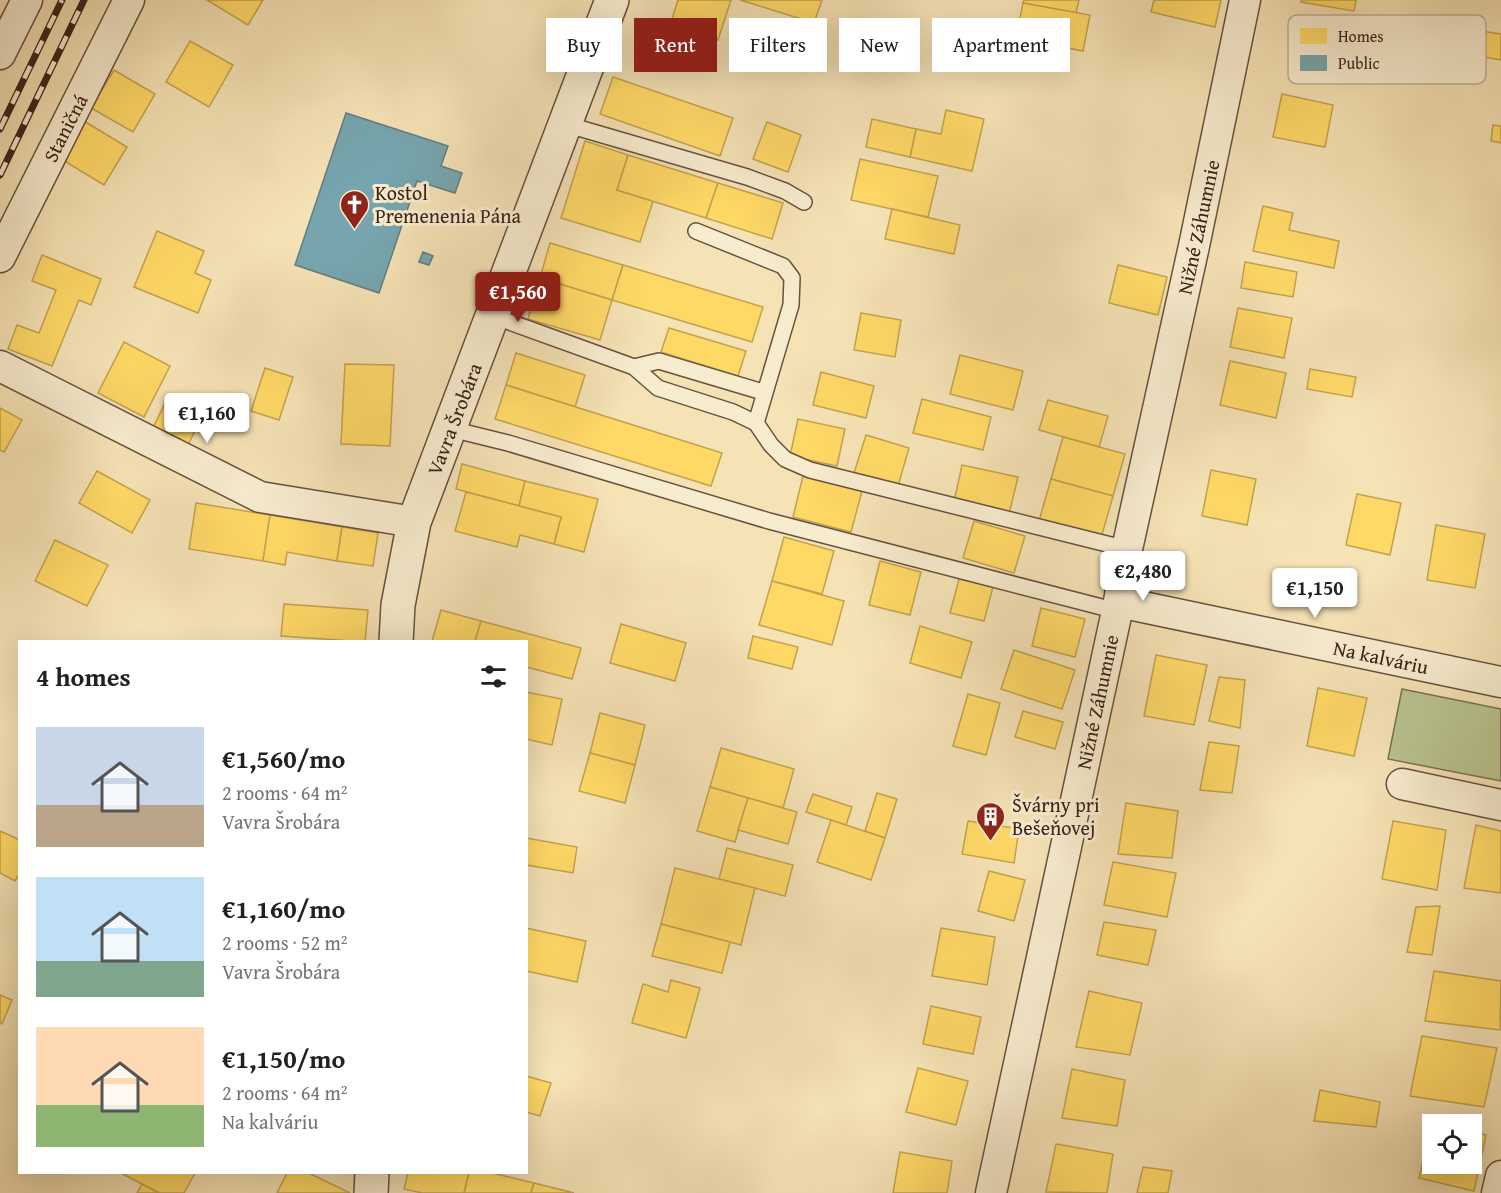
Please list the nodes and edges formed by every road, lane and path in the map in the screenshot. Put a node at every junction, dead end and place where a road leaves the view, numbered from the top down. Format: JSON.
{"nodes":[{"id":1,"x":27,"y":0,"type":"edge"},
{"id":2,"x":129,"y":0,"type":"edge"},
{"id":3,"x":612,"y":0,"type":"edge"},
{"id":4,"x":1245,"y":0,"type":"edge"},
{"id":5,"x":0,"y":54,"type":"edge"},
{"id":6,"x":565,"y":124,"type":"junction"},
{"id":7,"x":804,"y":202,"type":"dead end"},
{"id":8,"x":696,"y":231,"type":"dead end"},
{"id":9,"x":0,"y":257,"type":"edge"},
{"id":10,"x":493,"y":316,"type":"junction"},
{"id":11,"x":0,"y":366,"type":"edge"},
{"id":12,"x":634,"y":367,"type":"junction"},
{"id":13,"x":763,"y":392,"type":"junction"},
{"id":14,"x":756,"y":423,"type":"junction"},
{"id":15,"x":451,"y":429,"type":"junction"},
{"id":16,"x":414,"y":522,"type":"junction"},
{"id":17,"x":1127,"y":549,"type":"junction"},
{"id":18,"x":1118,"y":607,"type":"junction"},
{"id":19,"x":396,"y":640,"type":"edge"},
{"id":20,"x":1501,"y":682,"type":"edge"},
{"id":21,"x":1402,"y":784,"type":"dead end"},
{"id":22,"x":1501,"y":805,"type":"edge"},
{"id":23,"x":372,"y":1174,"type":"edge"},
{"id":24,"x":1501,"y":1176,"type":"edge"},
{"id":25,"x":370,"y":1193,"type":"edge"},
{"id":26,"x":991,"y":1193,"type":"edge"},
{"id":27,"x":1497,"y":1193,"type":"edge"}],
"edges":[{"from":1,"to":5,"type":"street"},
{"from":2,"to":9,"type":"street","name":"Staničná"},
{"from":3,"to":6,"type":"street","name":"Vavra Šrobára"},
{"from":4,"to":17,"type":"street","name":"Nižné Záhumnie"},
{"from":6,"to":7,"type":"lane"},
{"from":6,"to":10,"type":"street","name":"Vavra Šrobára"},
{"from":8,"to":13,"type":"lane"},
{"from":10,"to":12,"type":"lane"},
{"from":10,"to":15,"type":"street","name":"Vavra Šrobára"},
{"from":11,"to":16,"type":"street"},
{"from":12,"to":13,"type":"lane"},
{"from":12,"to":14,"type":"lane"},
{"from":13,"to":14,"type":"lane"},
{"from":14,"to":17,"type":"lane"},
{"from":15,"to":16,"type":"street","name":"Vavra Šrobára"},
{"from":15,"to":18,"type":"lane"},
{"from":16,"to":19,"type":"street","name":"Vavra Šrobára"},
{"from":17,"to":18,"type":"street","name":"Nižné Záhumnie"},
{"from":18,"to":20,"type":"street","name":"Na kalváriu"},
{"from":18,"to":26,"type":"street","name":"Nižné Záhumnie"},
{"from":21,"to":22,"type":"street"},
{"from":23,"to":25,"type":"street"},
{"from":24,"to":27,"type":"street"}]}
